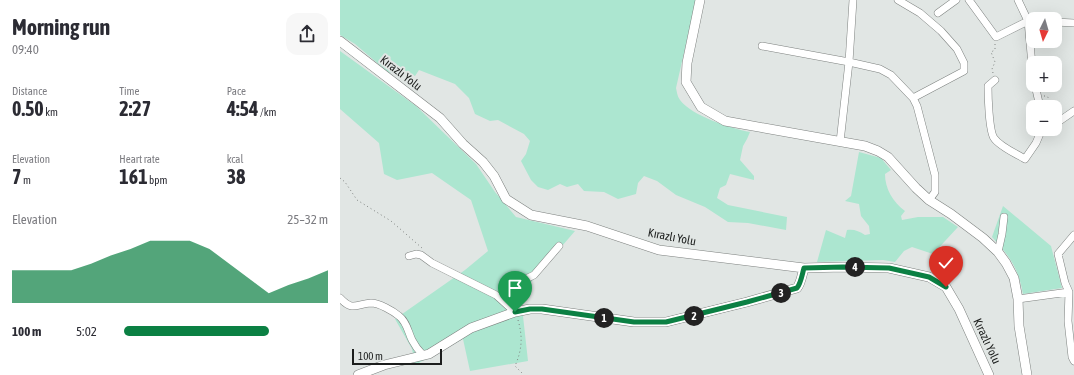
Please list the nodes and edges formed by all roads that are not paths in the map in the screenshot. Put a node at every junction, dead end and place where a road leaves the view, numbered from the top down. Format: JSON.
{"nodes":[{"id":1,"x":700,"y":0,"type":"edge"},
{"id":2,"x":853,"y":0,"type":"edge"},
{"id":3,"x":898,"y":0,"type":"edge"},
{"id":4,"x":956,"y":0,"type":"edge"},
{"id":5,"x":969,"y":0,"type":"edge"},
{"id":6,"x":1018,"y":0,"type":"edge"},
{"id":7,"x":938,"y":13,"type":"dead end"},
{"id":8,"x":1026,"y":13,"type":"edge"},
{"id":9,"x":1062,"y":22,"type":"edge"},
{"id":10,"x":1026,"y":23,"type":"edge"},
{"id":11,"x":1074,"y":23,"type":"edge"},
{"id":12,"x":340,"y":41,"type":"edge"},
{"id":13,"x":762,"y":46,"type":"dead end"},
{"id":14,"x":849,"y":62,"type":"junction"},
{"id":15,"x":995,"y":80,"type":"road end"},
{"id":16,"x":913,"y":98,"type":"junction"},
{"id":17,"x":1074,"y":111,"type":"edge"},
{"id":18,"x":1062,"y":119,"type":"edge"},
{"id":19,"x":1039,"y":136,"type":"edge"},
{"id":20,"x":840,"y":142,"type":"junction"},
{"id":21,"x":929,"y":200,"type":"junction"},
{"id":22,"x":1004,"y":216,"type":"dead end"},
{"id":23,"x":1074,"y":235,"type":"edge"},
{"id":24,"x":559,"y":246,"type":"dead end"},
{"id":25,"x":998,"y":252,"type":"junction"},
{"id":26,"x":409,"y":256,"type":"dead end"},
{"id":27,"x":804,"y":268,"type":"junction"},
{"id":28,"x":1069,"y":292,"type":"junction"},
{"id":29,"x":340,"y":298,"type":"edge"},
{"id":30,"x":1018,"y":299,"type":"junction"},
{"id":31,"x":503,"y":300,"type":"junction"},
{"id":32,"x":515,"y":312,"type":"junction"},
{"id":33,"x":423,"y":355,"type":"junction"},
{"id":34,"x":1074,"y":361,"type":"edge"},
{"id":35,"x":358,"y":375,"type":"edge"},
{"id":36,"x":989,"y":375,"type":"edge"},
{"id":37,"x":1027,"y":375,"type":"edge"}],
"edges":[{"from":1,"to":20,"type":"street"},
{"from":2,"to":14,"type":"street"},
{"from":3,"to":16,"type":"street"},
{"from":4,"to":7,"type":"street"},
{"from":5,"to":10,"type":"street"},
{"from":6,"to":8,"type":"street"},
{"from":9,"to":11,"type":"street"},
{"from":12,"to":27,"type":"street","name":"Kırazlı Yolu"},
{"from":13,"to":14,"type":"street"},
{"from":14,"to":16,"type":"street"},
{"from":14,"to":20,"type":"street"},
{"from":15,"to":19,"type":"street"},
{"from":16,"to":21,"type":"street"},
{"from":17,"to":18,"type":"street"},
{"from":20,"to":21,"type":"street"},
{"from":21,"to":25,"type":"street"},
{"from":22,"to":25,"type":"street"},
{"from":23,"to":28,"type":"street"},
{"from":24,"to":31,"type":"street"},
{"from":25,"to":30,"type":"street"},
{"from":26,"to":31,"type":"street"},
{"from":27,"to":32,"type":"street"},
{"from":27,"to":36,"type":"street","name":"Kırazlı Yolu"},
{"from":28,"to":30,"type":"street"},
{"from":28,"to":34,"type":"street"},
{"from":29,"to":33,"type":"street"},
{"from":30,"to":37,"type":"street"},
{"from":31,"to":32,"type":"street"},
{"from":32,"to":33,"type":"street"},
{"from":33,"to":35,"type":"street"}]}
